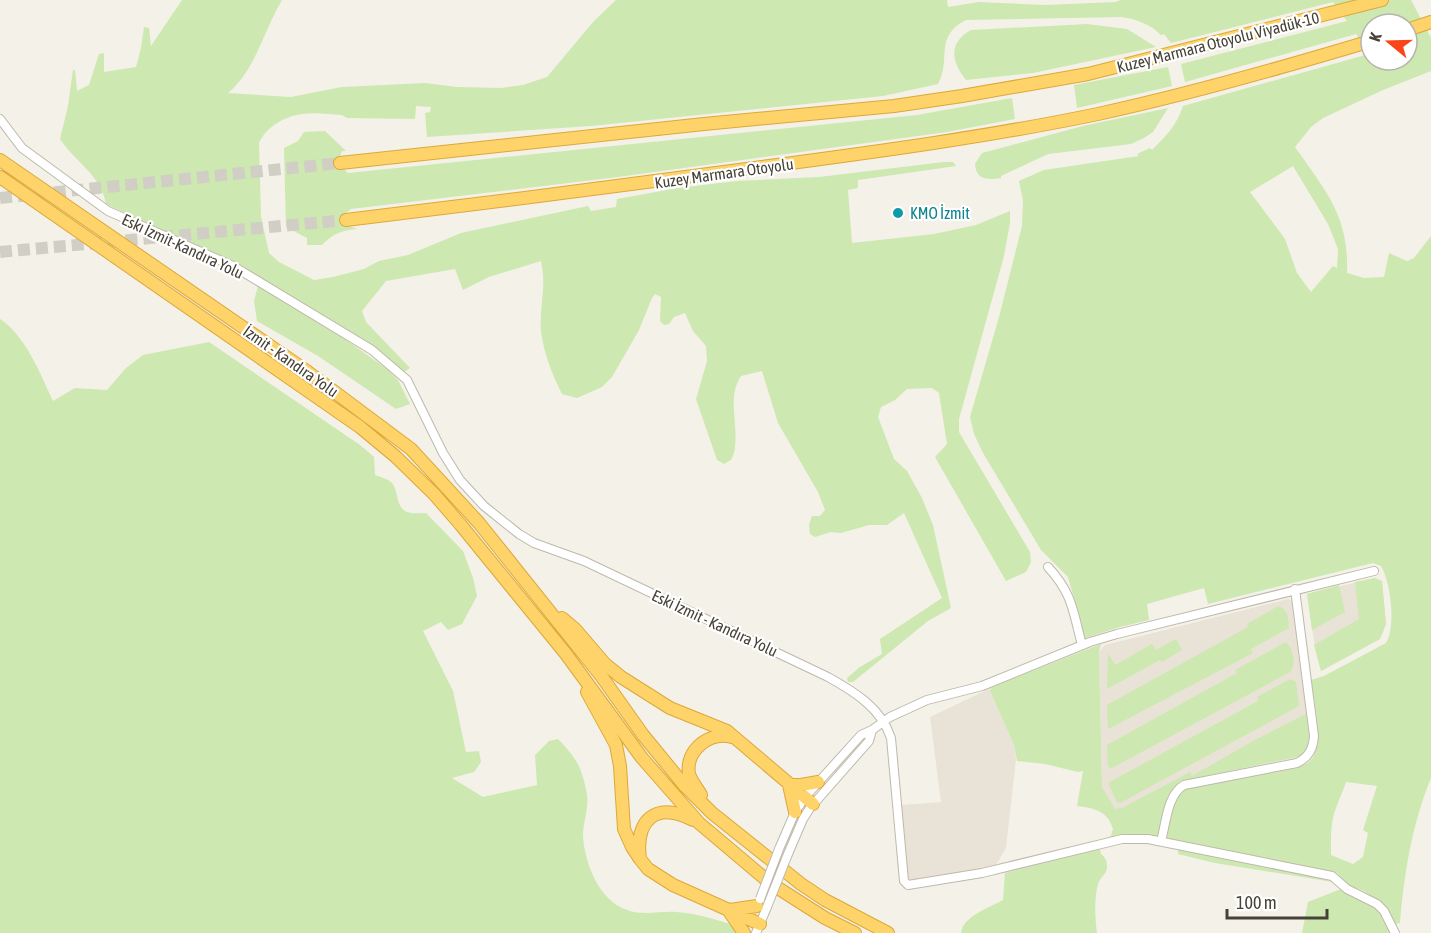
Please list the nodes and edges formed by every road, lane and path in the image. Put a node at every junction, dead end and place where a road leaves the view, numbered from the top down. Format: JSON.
{"nodes":[{"id":1,"x":1382,"y":0,"type":"edge"},
{"id":2,"x":1359,"y":44,"type":"edge"},
{"id":3,"x":0,"y":119,"type":"edge"},
{"id":4,"x":0,"y":160,"type":"edge"},
{"id":5,"x":340,"y":163,"type":"tunnel mouth"},
{"id":6,"x":0,"y":177,"type":"edge"},
{"id":7,"x":346,"y":219,"type":"tunnel mouth"},
{"id":8,"x":534,"y":543,"type":"joint"},
{"id":9,"x":1048,"y":567,"type":"dead end"},
{"id":10,"x":1374,"y":571,"type":"dead end"},
{"id":11,"x":1295,"y":589,"type":"junction"},
{"id":12,"x":544,"y":604,"type":"junction"},
{"id":13,"x":1082,"y":645,"type":"junction"},
{"id":14,"x":566,"y":654,"type":"junction"},
{"id":15,"x":884,"y":722,"type":"junction"},
{"id":16,"x":872,"y":730,"type":"junction"},
{"id":17,"x":736,"y":738,"type":"junction"},
{"id":18,"x":818,"y":782,"type":"junction"},
{"id":19,"x":789,"y":785,"type":"junction"},
{"id":20,"x":809,"y":800,"type":"junction"},
{"id":21,"x":795,"y":812,"type":"junction"},
{"id":22,"x":712,"y":813,"type":"junction"},
{"id":23,"x":699,"y":823,"type":"junction"},
{"id":24,"x":1161,"y":842,"type":"junction"},
{"id":25,"x":640,"y":859,"type":"junction"},
{"id":26,"x":761,"y":904,"type":"junction"},
{"id":27,"x":728,"y":910,"type":"junction"},
{"id":28,"x":756,"y":926,"type":"edge"},
{"id":29,"x":746,"y":933,"type":"edge"},
{"id":30,"x":855,"y":933,"type":"edge"},
{"id":31,"x":888,"y":933,"type":"edge"},
{"id":32,"x":1395,"y":933,"type":"edge"}],
"edges":[{"from":1,"to":5,"type":"highway","name":"Kuzey Marmara Otoyolu Viyadük-10"},
{"from":2,"to":7,"type":"highway","name":"Kuzey Marmara Otoyolu"},
{"from":3,"to":8,"type":"street","name":"Eskı İzmit-Kandıra Yolu"},
{"from":4,"to":12,"type":"highway","name":"İzmit - Kandıra Yolu"},
{"from":6,"to":14,"type":"highway"},
{"from":8,"to":15,"type":"street","name":"Eski İzmit - Kandıra Yolu"},
{"from":9,"to":13,"type":"street"},
{"from":10,"to":11,"type":"street"},
{"from":11,"to":13,"type":"street"},
{"from":11,"to":24,"type":"street"},
{"from":12,"to":17,"type":"highway"},
{"from":12,"to":22,"type":"highway"},
{"from":13,"to":15,"type":"street"},
{"from":14,"to":23,"type":"highway"},
{"from":14,"to":25,"type":"highway"},
{"from":15,"to":16,"type":"street"},
{"from":15,"to":24,"type":"street"},
{"from":16,"to":18,"type":"street"},
{"from":16,"to":20,"type":"street"},
{"from":17,"to":19,"type":"highway"},
{"from":17,"to":22,"type":"highway"},
{"from":18,"to":19,"type":"highway"},
{"from":18,"to":20,"type":"street"},
{"from":19,"to":20,"type":"highway"},
{"from":19,"to":21,"type":"highway"},
{"from":20,"to":21,"type":"street"},
{"from":20,"to":26,"type":"street","bridge":true},
{"from":21,"to":26,"type":"street","bridge":true},
{"from":22,"to":31,"type":"highway"},
{"from":23,"to":25,"type":"highway"},
{"from":23,"to":30,"type":"highway"},
{"from":24,"to":32,"type":"street"},
{"from":25,"to":27,"type":"highway"},
{"from":26,"to":27,"type":"highway"},
{"from":26,"to":28,"type":"street"},
{"from":27,"to":28,"type":"highway"},
{"from":27,"to":29,"type":"highway"},
{"from":28,"to":29,"type":"street"}]}
